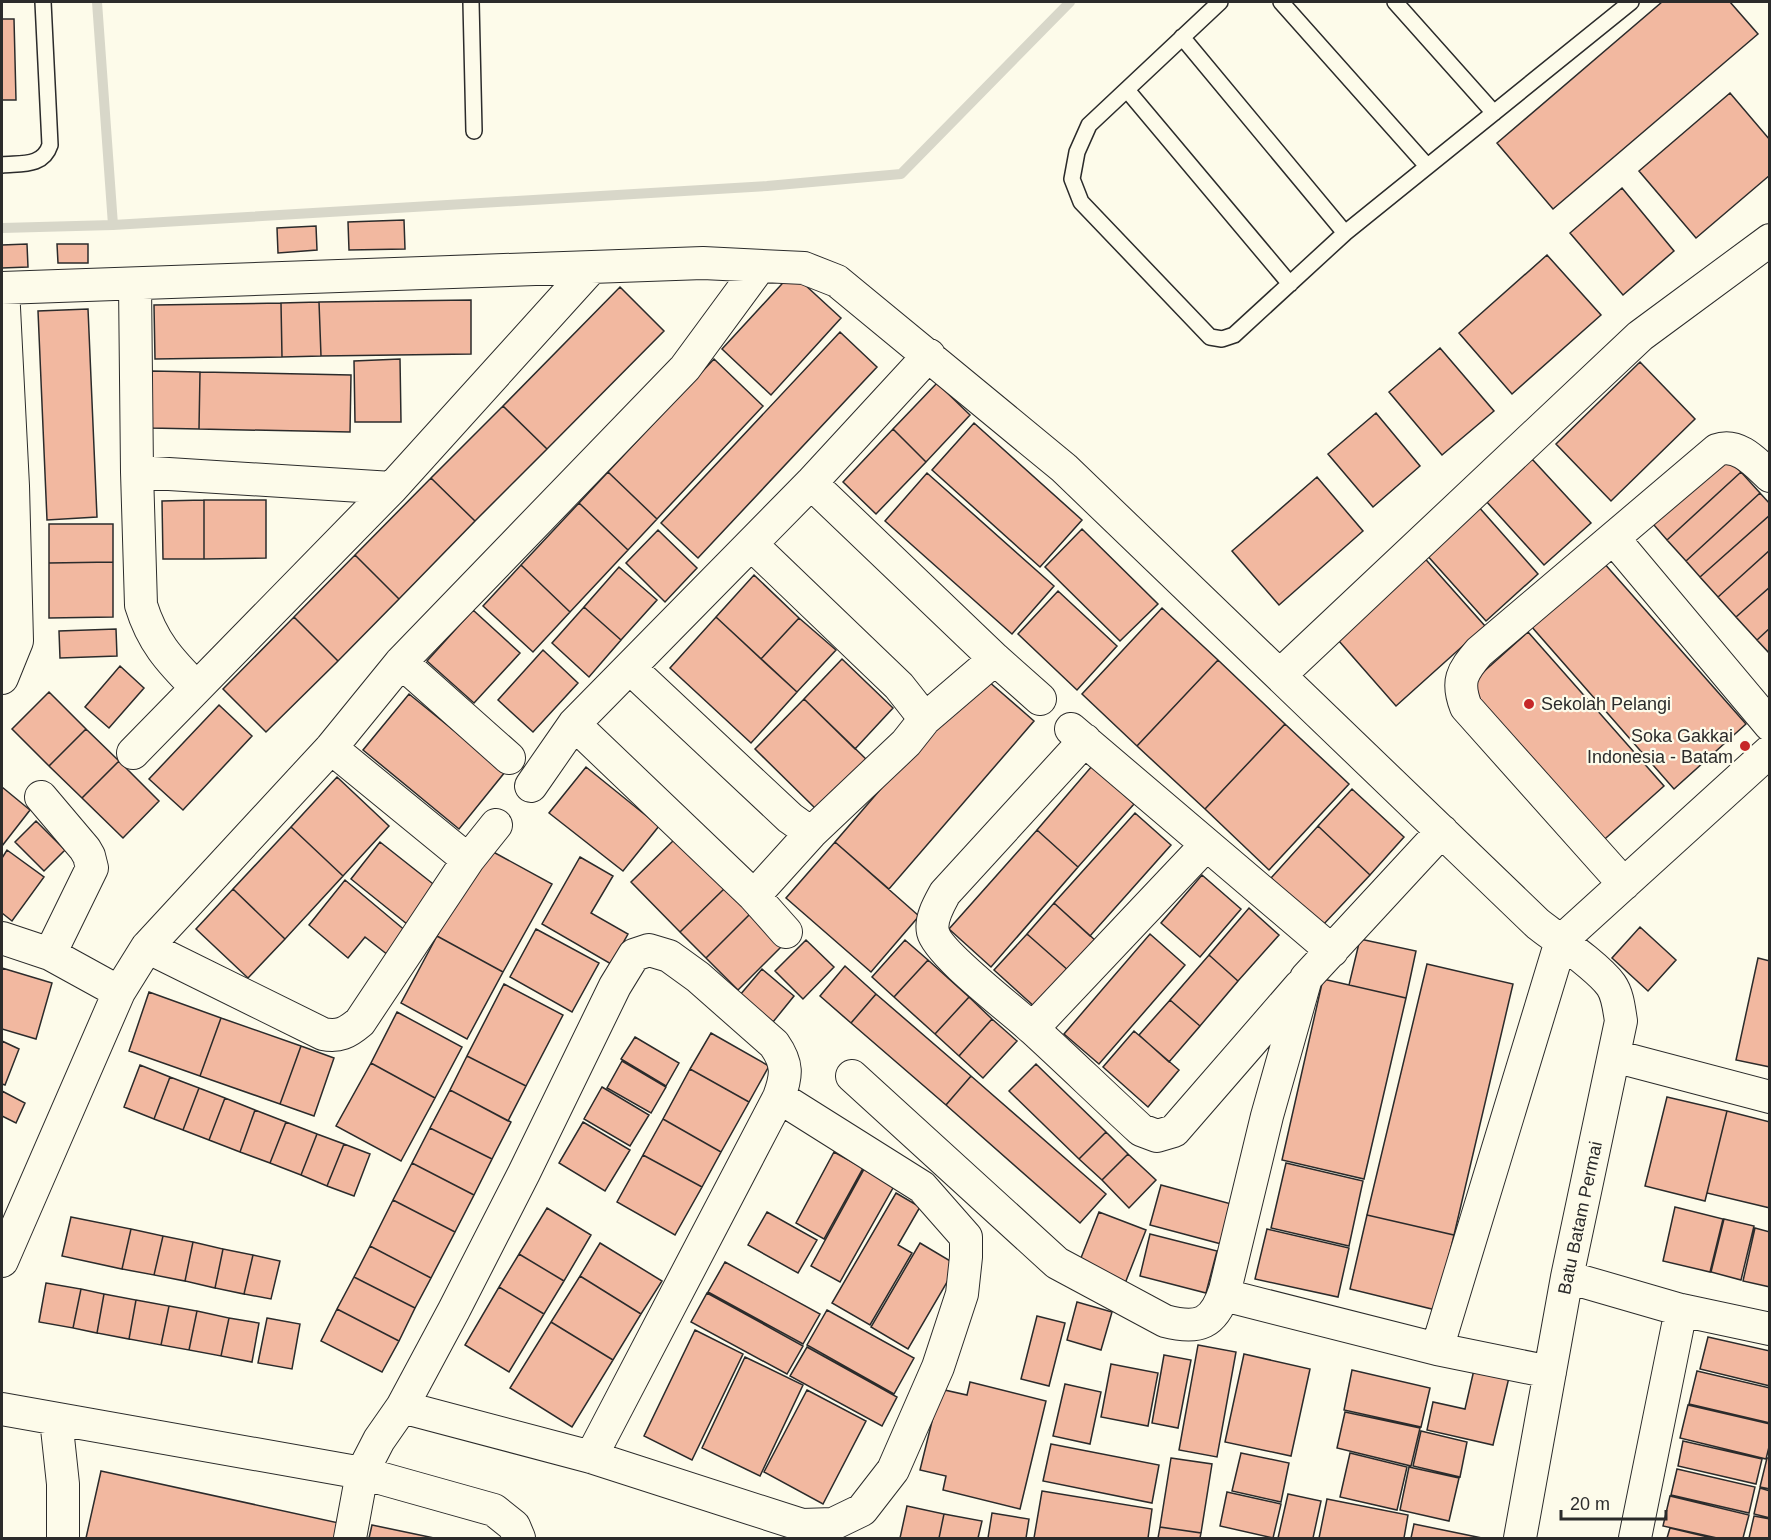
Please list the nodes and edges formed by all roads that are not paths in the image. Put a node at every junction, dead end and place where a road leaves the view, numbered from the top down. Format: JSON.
{"nodes":[{"id":1,"x":42,"y":2,"type":"edge"},
{"id":2,"x":471,"y":2,"type":"edge"},
{"id":3,"x":1220,"y":2,"type":"edge"},
{"id":4,"x":1281,"y":2,"type":"edge"},
{"id":5,"x":1395,"y":2,"type":"edge"},
{"id":6,"x":1631,"y":2,"type":"edge"},
{"id":7,"x":1182,"y":37,"type":"junction"},
{"id":8,"x":1127,"y":90,"type":"junction"},
{"id":9,"x":1494,"y":113,"type":"junction"},
{"id":10,"x":474,"y":131,"type":"dead end"},
{"id":11,"x":2,"y":165,"type":"edge"},
{"id":12,"x":1427,"y":166,"type":"junction"},
{"id":13,"x":1345,"y":233,"type":"junction"},
{"id":14,"x":1770,"y":240,"type":"edge"},
{"id":15,"x":760,"y":266,"type":"junction"},
{"id":16,"x":591,"y":268,"type":"junction"},
{"id":17,"x":135,"y":284,"type":"junction"},
{"id":18,"x":1290,"y":284,"type":"junction"},
{"id":19,"x":2,"y":288,"type":"edge"},
{"id":20,"x":929,"y":355,"type":"junction"},
{"id":21,"x":137,"y":472,"type":"junction"},
{"id":22,"x":1770,"y":476,"type":"edge"},
{"id":23,"x":811,"y":483,"type":"junction"},
{"id":24,"x":7,"y":486,"type":"edge"},
{"id":25,"x":392,"y":488,"type":"junction"},
{"id":26,"x":1614,"y":539,"type":"junction"},
{"id":27,"x":751,"y":544,"type":"junction"},
{"id":28,"x":9,"y":642,"type":"edge"},
{"id":29,"x":995,"y":659,"type":"junction"},
{"id":30,"x":401,"y":662,"type":"junction"},
{"id":31,"x":630,"y":668,"type":"junction"},
{"id":32,"x":1280,"y":675,"type":"junction"},
{"id":33,"x":2,"y":678,"type":"edge"},
{"id":34,"x":196,"y":687,"type":"junction"},
{"id":35,"x":1040,"y":699,"type":"dead end"},
{"id":36,"x":925,"y":719,"type":"junction"},
{"id":37,"x":574,"y":724,"type":"junction"},
{"id":38,"x":1770,"y":725,"type":"edge"},
{"id":39,"x":331,"y":748,"type":"junction"},
{"id":40,"x":1770,"y":751,"type":"edge"},
{"id":41,"x":133,"y":753,"type":"dead end"},
{"id":42,"x":509,"y":758,"type":"dead end"},
{"id":43,"x":531,"y":786,"type":"dead end"},
{"id":44,"x":41,"y":797,"type":"dead end"},
{"id":45,"x":495,"y":825,"type":"dead end"},
{"id":46,"x":1442,"y":831,"type":"junction"},
{"id":47,"x":811,"y":833,"type":"junction"},
{"id":48,"x":1206,"y":845,"type":"junction"},
{"id":49,"x":468,"y":860,"type":"junction"},
{"id":50,"x":1624,"y":884,"type":"junction"},
{"id":51,"x":754,"y":896,"type":"junction"},
{"id":52,"x":786,"y":932,"type":"dead end"},
{"id":53,"x":2,"y":938,"type":"edge"},
{"id":54,"x":1560,"y":941,"type":"junction"},
{"id":55,"x":147,"y":947,"type":"junction"},
{"id":56,"x":1332,"y":951,"type":"junction"},
{"id":57,"x":50,"y":954,"type":"junction"},
{"id":58,"x":1306,"y":978,"type":"junction"},
{"id":59,"x":119,"y":992,"type":"junction"},
{"id":60,"x":1033,"y":1028,"type":"junction"},
{"id":61,"x":1614,"y":1056,"type":"junction"},
{"id":62,"x":852,"y":1076,"type":"dead end"},
{"id":63,"x":779,"y":1097,"type":"junction"},
{"id":64,"x":1770,"y":1097,"type":"edge"},
{"id":65,"x":2,"y":1261,"type":"edge"},
{"id":66,"x":1567,"y":1277,"type":"junction"},
{"id":67,"x":1224,"y":1295,"type":"junction"},
{"id":68,"x":1681,"y":1310,"type":"junction"},
{"id":69,"x":1770,"y":1329,"type":"edge"},
{"id":70,"x":1437,"y":1348,"type":"junction"},
{"id":71,"x":1550,"y":1372,"type":"junction"},
{"id":72,"x":402,"y":1407,"type":"junction"},
{"id":73,"x":2,"y":1409,"type":"edge"},
{"id":74,"x":56,"y":1419,"type":"junction"},
{"id":75,"x":591,"y":1457,"type":"junction"},
{"id":76,"x":363,"y":1473,"type":"junction"},
{"id":77,"x":63,"y":1539,"type":"edge"},
{"id":78,"x":350,"y":1539,"type":"edge"},
{"id":79,"x":519,"y":1539,"type":"edge"},
{"id":80,"x":1520,"y":1539,"type":"edge"},
{"id":81,"x":1635,"y":1539,"type":"edge"}],
"edges":[{"from":1,"to":11,"type":"lane"},
{"from":2,"to":10,"type":"lane"},
{"from":3,"to":7,"type":"lane"},
{"from":4,"to":12,"type":"lane"},
{"from":5,"to":9,"type":"lane"},
{"from":6,"to":9,"type":"lane"},
{"from":7,"to":8,"type":"lane"},
{"from":7,"to":13,"type":"lane"},
{"from":8,"to":18,"type":"lane"},
{"from":8,"to":18,"type":"lane"},
{"from":9,"to":12,"type":"lane"},
{"from":12,"to":13,"type":"lane"},
{"from":13,"to":18,"type":"lane"},
{"from":14,"to":32,"type":"street"},
{"from":15,"to":16,"type":"street","name":"Batu Batam Permai"},
{"from":15,"to":20,"type":"street","name":"Batu Batam Permai"},
{"from":15,"to":30,"type":"street"},
{"from":16,"to":17,"type":"street","name":"Batu Batam Permai"},
{"from":16,"to":25,"type":"street"},
{"from":17,"to":19,"type":"street","name":"Batu Batam Permai"},
{"from":17,"to":21,"type":"street"},
{"from":19,"to":24,"type":"street"},
{"from":20,"to":23,"type":"street"},
{"from":20,"to":32,"type":"street","name":"Batu Batam Permai"},
{"from":21,"to":25,"type":"street"},
{"from":21,"to":34,"type":"street"},
{"from":22,"to":26,"type":"street"},
{"from":23,"to":27,"type":"street"},
{"from":23,"to":29,"type":"street"},
{"from":24,"to":28,"type":"street"},
{"from":25,"to":34,"type":"street"},
{"from":26,"to":38,"type":"street"},
{"from":26,"to":50,"type":"street"},
{"from":27,"to":31,"type":"street"},
{"from":27,"to":36,"type":"street"},
{"from":28,"to":33,"type":"street"},
{"from":29,"to":35,"type":"street"},
{"from":29,"to":36,"type":"street"},
{"from":30,"to":39,"type":"street"},
{"from":30,"to":42,"type":"street"},
{"from":31,"to":37,"type":"street"},
{"from":31,"to":47,"type":"street"},
{"from":32,"to":46,"type":"street","name":"Batu Batam Permai"},
{"from":34,"to":41,"type":"street"},
{"from":36,"to":47,"type":"street"},
{"from":37,"to":43,"type":"street"},
{"from":37,"to":51,"type":"street"},
{"from":39,"to":49,"type":"street"},
{"from":39,"to":55,"type":"street"},
{"from":40,"to":50,"type":"street"},
{"from":44,"to":57,"type":"street"},
{"from":45,"to":49,"type":"street"},
{"from":46,"to":54,"type":"street","name":"Batu Batam Permai"},
{"from":46,"to":56,"type":"street"},
{"from":47,"to":51,"type":"street"},
{"from":48,"to":56,"type":"street"},
{"from":48,"to":60,"type":"street"},
{"from":48,"to":60,"type":"street"},
{"from":49,"to":55,"type":"street"},
{"from":50,"to":54,"type":"street"},
{"from":51,"to":52,"type":"street"},
{"from":53,"to":57,"type":"street"},
{"from":54,"to":61,"type":"street","name":"Batu Batam Permai"},
{"from":54,"to":70,"type":"street"},
{"from":55,"to":59,"type":"street"},
{"from":56,"to":58,"type":"street"},
{"from":57,"to":59,"type":"street"},
{"from":58,"to":60,"type":"street"},
{"from":58,"to":67,"type":"street"},
{"from":59,"to":65,"type":"street"},
{"from":61,"to":64,"type":"street"},
{"from":61,"to":66,"type":"street","name":"Batu Batam Permai"},
{"from":62,"to":67,"type":"street"},
{"from":63,"to":72,"type":"street"},
{"from":63,"to":75,"type":"street"},
{"from":63,"to":75,"type":"street"},
{"from":66,"to":68,"type":"street"},
{"from":66,"to":71,"type":"street","name":"Batu Batam Permai"},
{"from":67,"to":70,"type":"street"},
{"from":68,"to":69,"type":"street"},
{"from":68,"to":81,"type":"street"},
{"from":70,"to":71,"type":"street"},
{"from":71,"to":80,"type":"street","name":"Batu Batam Permai"},
{"from":72,"to":75,"type":"street"},
{"from":72,"to":76,"type":"street"},
{"from":73,"to":74,"type":"street"},
{"from":74,"to":76,"type":"street"},
{"from":74,"to":77,"type":"street"},
{"from":76,"to":78,"type":"street"},
{"from":76,"to":79,"type":"street"}]}
